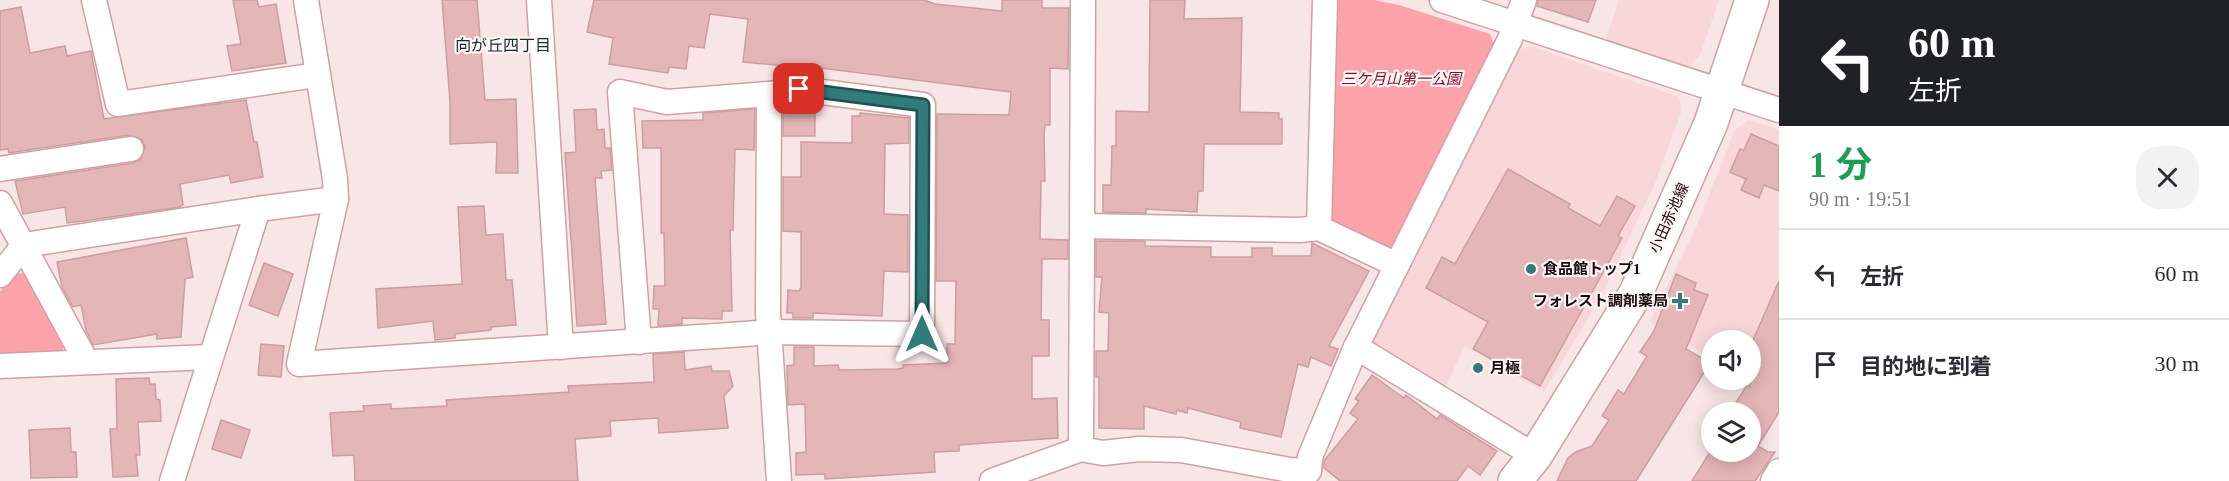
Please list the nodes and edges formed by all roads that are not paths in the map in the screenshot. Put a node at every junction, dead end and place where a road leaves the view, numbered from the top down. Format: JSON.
{"nodes":[{"id":1,"x":94,"y":0,"type":"edge"},
{"id":2,"x":306,"y":0,"type":"edge"},
{"id":3,"x":539,"y":0,"type":"edge"},
{"id":4,"x":1083,"y":0,"type":"edge"},
{"id":5,"x":1324,"y":0,"type":"edge"},
{"id":6,"x":1442,"y":0,"type":"edge"},
{"id":7,"x":1524,"y":0,"type":"edge"},
{"id":8,"x":1752,"y":0,"type":"edge"},
{"id":9,"x":1516,"y":24,"type":"junction"},
{"id":10,"x":317,"y":75,"type":"junction"},
{"id":11,"x":1722,"y":91,"type":"junction"},
{"id":12,"x":769,"y":94,"type":"junction"},
{"id":13,"x":1779,"y":110,"type":"edge"},
{"id":14,"x":131,"y":149,"type":"dead end"},
{"id":15,"x":0,"y":169,"type":"edge"},
{"id":16,"x":336,"y":199,"type":"junction"},
{"id":17,"x":0,"y":203,"type":"edge"},
{"id":18,"x":258,"y":209,"type":"junction"},
{"id":19,"x":1083,"y":226,"type":"junction"},
{"id":20,"x":1319,"y":228,"type":"junction"},
{"id":21,"x":24,"y":245,"type":"junction"},
{"id":22,"x":1397,"y":265,"type":"junction"},
{"id":23,"x":0,"y":275,"type":"edge"},
{"id":24,"x":769,"y":332,"type":"junction"},
{"id":25,"x":639,"y":342,"type":"junction"},
{"id":26,"x":1356,"y":347,"type":"junction"},
{"id":27,"x":561,"y":348,"type":"junction"},
{"id":28,"x":209,"y":357,"type":"junction"},
{"id":29,"x":86,"y":361,"type":"junction"},
{"id":30,"x":0,"y":366,"type":"edge"},
{"id":31,"x":1081,"y":449,"type":"junction"},
{"id":32,"x":1535,"y":456,"type":"junction"},
{"id":33,"x":1779,"y":471,"type":"edge"},
{"id":34,"x":1314,"y":476,"type":"edge"},
{"id":35,"x":172,"y":481,"type":"edge"},
{"id":36,"x":778,"y":481,"type":"edge"},
{"id":37,"x":992,"y":481,"type":"edge"},
{"id":38,"x":1515,"y":481,"type":"edge"},
{"id":39,"x":1773,"y":481,"type":"edge"}],
"edges":[{"from":1,"to":10,"type":"street"},
{"from":2,"to":10,"type":"street"},
{"from":3,"to":27,"type":"street"},
{"from":4,"to":19,"type":"street"},
{"from":5,"to":20,"type":"street"},
{"from":6,"to":9,"type":"street"},
{"from":7,"to":9,"type":"street"},
{"from":8,"to":11,"type":"street","name":"小田赤池線"},
{"from":9,"to":11,"type":"street"},
{"from":9,"to":22,"type":"street"},
{"from":10,"to":16,"type":"street"},
{"from":11,"to":13,"type":"street"},
{"from":11,"to":32,"type":"street","name":"小田赤池線"},
{"from":12,"to":24,"type":"street"},
{"from":12,"to":24,"type":"street"},
{"from":12,"to":25,"type":"street"},
{"from":14,"to":15,"type":"street"},
{"from":16,"to":18,"type":"street"},
{"from":16,"to":27,"type":"street"},
{"from":17,"to":21,"type":"street"},
{"from":18,"to":21,"type":"street"},
{"from":18,"to":28,"type":"street"},
{"from":19,"to":20,"type":"street"},
{"from":19,"to":31,"type":"street"},
{"from":20,"to":22,"type":"street"},
{"from":21,"to":23,"type":"street"},
{"from":21,"to":29,"type":"street"},
{"from":22,"to":26,"type":"street"},
{"from":24,"to":25,"type":"street"},
{"from":24,"to":36,"type":"street"},
{"from":25,"to":27,"type":"street"},
{"from":26,"to":32,"type":"street"},
{"from":26,"to":34,"type":"street"},
{"from":28,"to":29,"type":"street"},
{"from":28,"to":35,"type":"street"},
{"from":29,"to":30,"type":"street"},
{"from":31,"to":34,"type":"street"},
{"from":31,"to":37,"type":"street"},
{"from":32,"to":38,"type":"street","name":"小田赤池線"},
{"from":33,"to":39,"type":"street"}]}
